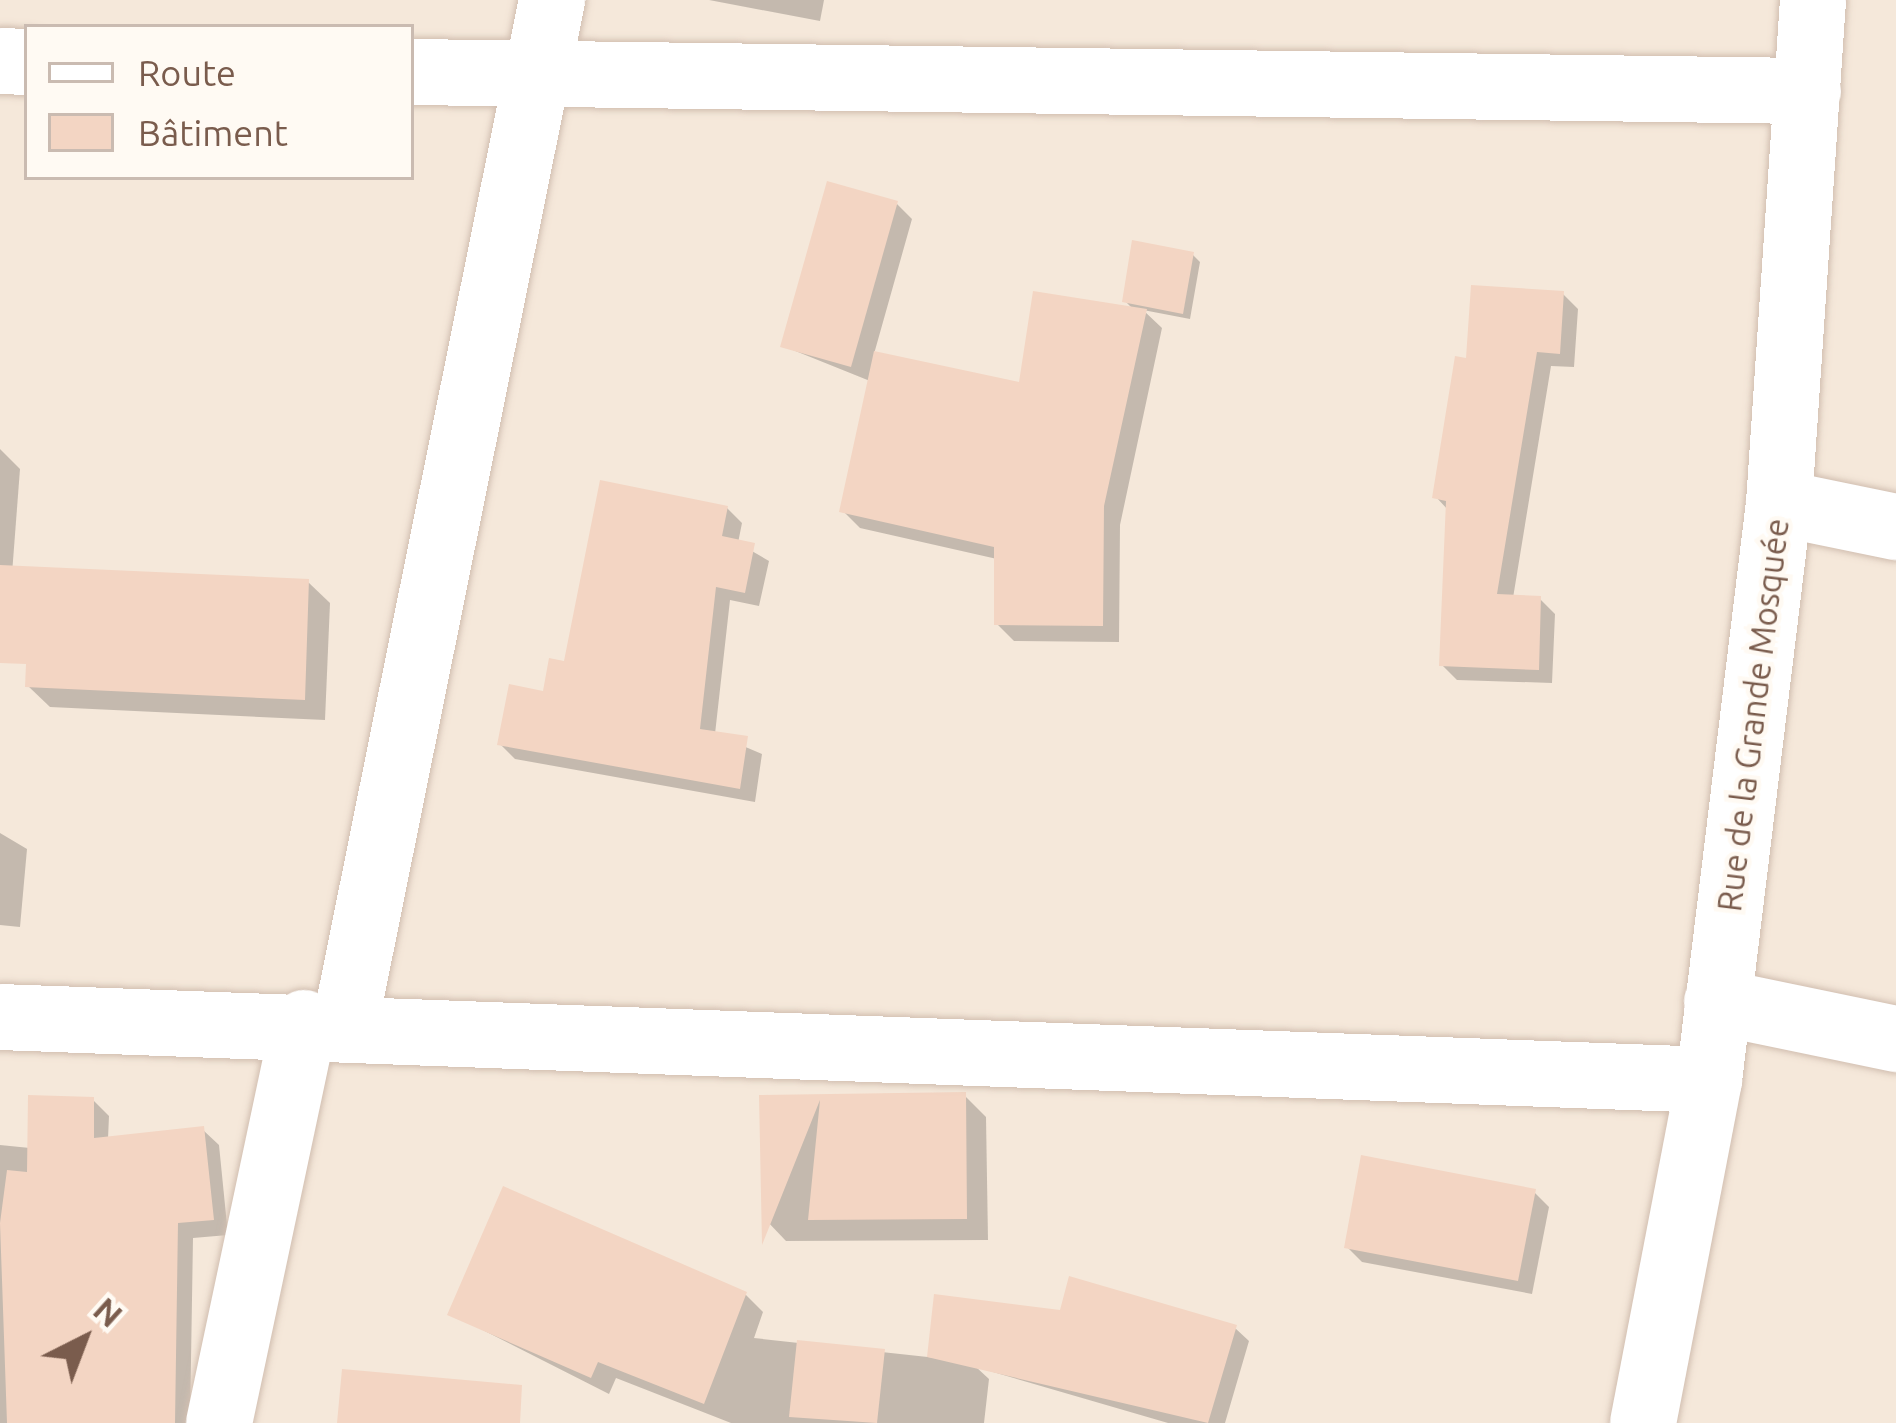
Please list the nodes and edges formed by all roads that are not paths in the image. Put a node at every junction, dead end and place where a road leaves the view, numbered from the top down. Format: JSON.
{"nodes":[{"id":1,"x":552,"y":0,"type":"edge"},
{"id":2,"x":1813,"y":0,"type":"edge"},
{"id":3,"x":414,"y":72,"type":"edge"},
{"id":4,"x":537,"y":75,"type":"junction"},
{"id":5,"x":1808,"y":92,"type":"junction"},
{"id":6,"x":1779,"y":503,"type":"junction"},
{"id":7,"x":1896,"y":526,"type":"edge"},
{"id":8,"x":1717,"y":1002,"type":"junction"},
{"id":9,"x":0,"y":1017,"type":"edge"},
{"id":10,"x":325,"y":1024,"type":"junction"},
{"id":11,"x":1896,"y":1039,"type":"edge"},
{"id":12,"x":1709,"y":1080,"type":"junction"},
{"id":13,"x":219,"y":1423,"type":"edge"},
{"id":14,"x":1643,"y":1423,"type":"edge"}],
"edges":[{"from":1,"to":4,"type":"street"},
{"from":2,"to":5,"type":"street","name":"Rue de la Grande Mosquée"},
{"from":3,"to":4,"type":"street"},
{"from":4,"to":5,"type":"street"},
{"from":4,"to":10,"type":"street"},
{"from":5,"to":6,"type":"street","name":"Rue de la Grande Mosquée"},
{"from":6,"to":7,"type":"street"},
{"from":6,"to":8,"type":"street","name":"Rue de la Grande Mosquée"},
{"from":8,"to":11,"type":"street"},
{"from":8,"to":12,"type":"street","name":"Rue de la Grande Mosquée"},
{"from":9,"to":10,"type":"street"},
{"from":10,"to":12,"type":"street"},
{"from":10,"to":13,"type":"street"},
{"from":12,"to":14,"type":"street","name":"Rue de la Grande Mosquée"}]}
